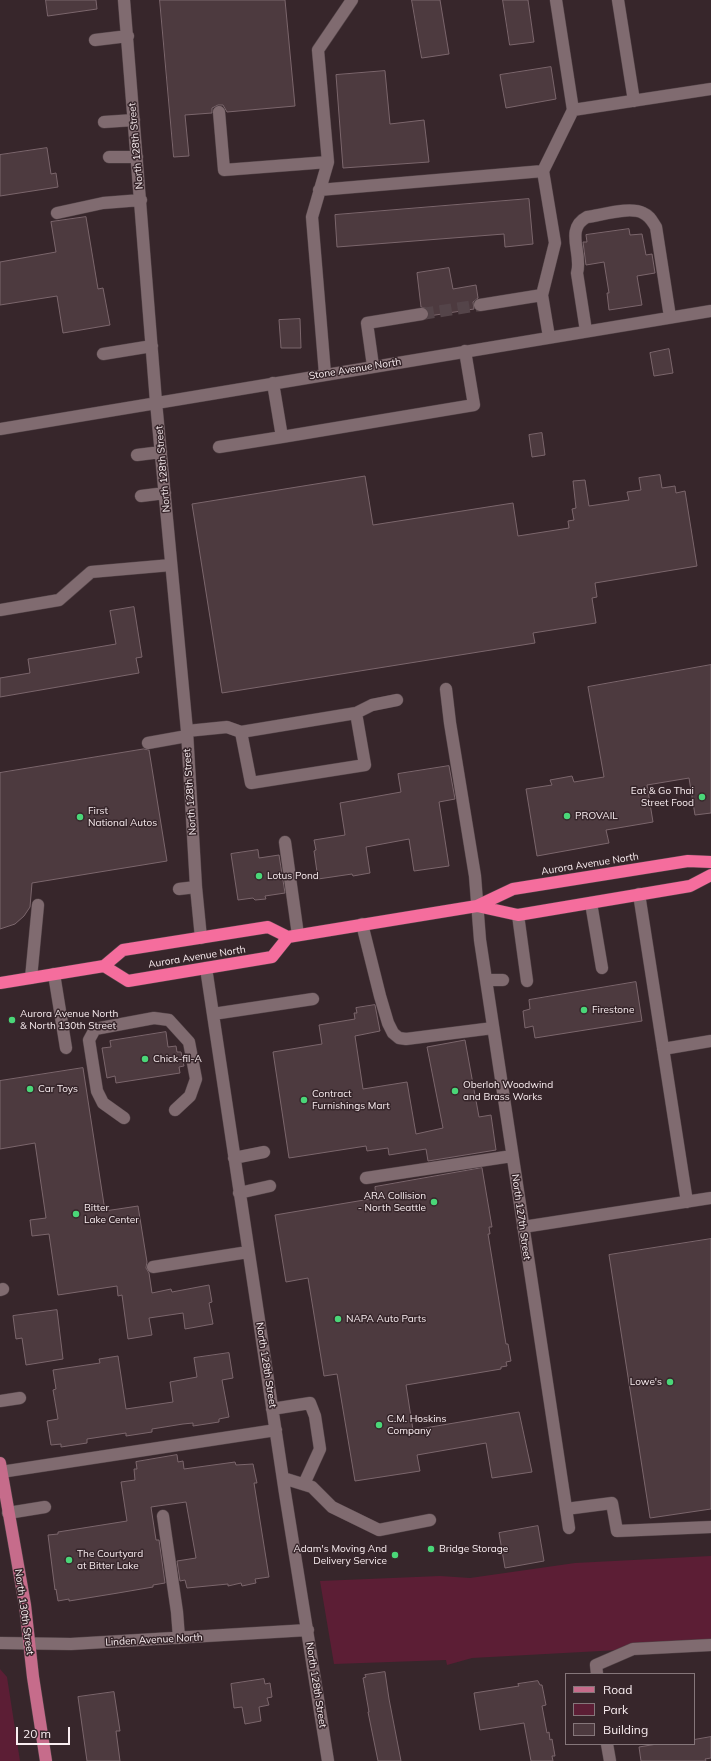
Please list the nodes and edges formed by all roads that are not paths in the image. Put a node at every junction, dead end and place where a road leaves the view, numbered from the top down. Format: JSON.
{"nodes":[{"id":1,"x":124,"y":0,"type":"edge"},
{"id":2,"x":352,"y":0,"type":"edge"},
{"id":3,"x":556,"y":0,"type":"edge"},
{"id":4,"x":618,"y":0,"type":"edge"},
{"id":5,"x":128,"y":36,"type":"junction"},
{"id":6,"x":95,"y":40,"type":"dead end"},
{"id":7,"x":711,"y":89,"type":"edge"},
{"id":8,"x":634,"y":101,"type":"junction"},
{"id":9,"x":573,"y":110,"type":"junction"},
{"id":10,"x":219,"y":112,"type":"dead end"},
{"id":11,"x":134,"y":120,"type":"junction"},
{"id":12,"x":104,"y":122,"type":"dead end"},
{"id":13,"x":108,"y":157,"type":"dead end"},
{"id":14,"x":137,"y":157,"type":"junction"},
{"id":15,"x":328,"y":162,"type":"junction"},
{"id":16,"x":543,"y":171,"type":"junction"},
{"id":17,"x":319,"y":190,"type":"junction"},
{"id":18,"x":141,"y":200,"type":"junction"},
{"id":19,"x":57,"y":213,"type":"dead end"},
{"id":20,"x":542,"y":295,"type":"junction"},
{"id":21,"x":480,"y":305,"type":"tunnel mouth"},
{"id":22,"x":711,"y":310,"type":"edge"},
{"id":23,"x":422,"y":314,"type":"tunnel mouth"},
{"id":24,"x":670,"y":317,"type":"junction"},
{"id":25,"x":586,"y":331,"type":"junction"},
{"id":26,"x":549,"y":337,"type":"junction"},
{"id":27,"x":152,"y":346,"type":"junction"},
{"id":28,"x":465,"y":351,"type":"junction"},
{"id":29,"x":103,"y":354,"type":"dead end"},
{"id":30,"x":374,"y":366,"type":"junction"},
{"id":31,"x":325,"y":374,"type":"junction"},
{"id":32,"x":273,"y":383,"type":"junction"},
{"id":33,"x":156,"y":402,"type":"junction"},
{"id":34,"x":0,"y":429,"type":"edge"},
{"id":35,"x":282,"y":437,"type":"junction"},
{"id":36,"x":219,"y":447,"type":"dead end"},
{"id":37,"x":161,"y":452,"type":"junction"},
{"id":38,"x":137,"y":455,"type":"dead end"},
{"id":39,"x":165,"y":492,"type":"junction"},
{"id":40,"x":141,"y":496,"type":"dead end"},
{"id":41,"x":171,"y":565,"type":"junction"},
{"id":42,"x":0,"y":610,"type":"edge"},
{"id":43,"x":446,"y":689,"type":"dead end"},
{"id":44,"x":398,"y":700,"type":"dead end"},
{"id":45,"x":356,"y":713,"type":"junction"},
{"id":46,"x":241,"y":732,"type":"junction"},
{"id":47,"x":187,"y":733,"type":"junction"},
{"id":48,"x":148,"y":743,"type":"dead end"},
{"id":49,"x":285,"y":842,"type":"dead end"},
{"id":50,"x":711,"y":862,"type":"edge"},
{"id":51,"x":711,"y":875,"type":"edge"},
{"id":52,"x":196,"y":887,"type":"junction"},
{"id":53,"x":180,"y":889,"type":"dead end"},
{"id":54,"x":639,"y":894,"type":"junction"},
{"id":55,"x":591,"y":902,"type":"junction"},
{"id":56,"x":38,"y":905,"type":"dead end"},
{"id":57,"x":477,"y":906,"type":"junction"},
{"id":58,"x":518,"y":915,"type":"junction"},
{"id":59,"x":362,"y":924,"type":"junction"},
{"id":60,"x":293,"y":936,"type":"junction"},
{"id":61,"x":202,"y":938,"type":"junction"},
{"id":62,"x":104,"y":966,"type":"junction"},
{"id":63,"x":206,"y":968,"type":"junction"},
{"id":64,"x":602,"y":968,"type":"dead end"},
{"id":65,"x":54,"y":974,"type":"junction"},
{"id":66,"x":31,"y":978,"type":"junction"},
{"id":67,"x":486,"y":980,"type":"junction"},
{"id":68,"x":503,"y":980,"type":"dead end"},
{"id":69,"x":527,"y":981,"type":"dead end"},
{"id":70,"x":0,"y":983,"type":"edge"},
{"id":71,"x":313,"y":999,"type":"dead end"},
{"id":72,"x":213,"y":1014,"type":"junction"},
{"id":73,"x":493,"y":1028,"type":"junction"},
{"id":74,"x":711,"y":1041,"type":"edge"},
{"id":75,"x":66,"y":1048,"type":"dead end"},
{"id":76,"x":663,"y":1048,"type":"junction"},
{"id":77,"x":175,"y":1110,"type":"dead end"},
{"id":78,"x":124,"y":1118,"type":"dead end"},
{"id":79,"x":264,"y":1152,"type":"dead end"},
{"id":80,"x":512,"y":1156,"type":"junction"},
{"id":81,"x":234,"y":1158,"type":"junction"},
{"id":82,"x":366,"y":1178,"type":"dead end"},
{"id":83,"x":270,"y":1186,"type":"dead end"},
{"id":84,"x":239,"y":1193,"type":"junction"},
{"id":85,"x":711,"y":1198,"type":"edge"},
{"id":86,"x":687,"y":1202,"type":"junction"},
{"id":87,"x":523,"y":1227,"type":"junction"},
{"id":88,"x":248,"y":1252,"type":"junction"},
{"id":89,"x":153,"y":1267,"type":"dead end"},
{"id":90,"x":20,"y":1398,"type":"dead end"},
{"id":91,"x":0,"y":1401,"type":"edge"},
{"id":92,"x":272,"y":1409,"type":"junction"},
{"id":93,"x":276,"y":1430,"type":"junction"},
{"id":94,"x":1,"y":1467,"type":"edge"},
{"id":95,"x":283,"y":1478,"type":"junction"},
{"id":96,"x":304,"y":1484,"type":"junction"},
{"id":97,"x":45,"y":1507,"type":"dead end"},
{"id":98,"x":566,"y":1509,"type":"junction"},
{"id":99,"x":8,"y":1513,"type":"junction"},
{"id":100,"x":163,"y":1516,"type":"dead end"},
{"id":101,"x":430,"y":1520,"type":"dead end"},
{"id":102,"x":711,"y":1527,"type":"edge"},
{"id":103,"x":569,"y":1528,"type":"dead end"},
{"id":104,"x":308,"y":1630,"type":"junction"},
{"id":105,"x":179,"y":1638,"type":"junction"},
{"id":106,"x":0,"y":1643,"type":"edge"},
{"id":107,"x":29,"y":1644,"type":"junction"},
{"id":108,"x":711,"y":1645,"type":"edge"},
{"id":109,"x":597,"y":1670,"type":"edge"},
{"id":110,"x":607,"y":1745,"type":"edge"},
{"id":111,"x":46,"y":1761,"type":"edge"},
{"id":112,"x":328,"y":1761,"type":"edge"},
{"id":113,"x":610,"y":1761,"type":"edge"}],
"edges":[{"from":1,"to":5,"type":"street","name":"North 128th Street"},
{"from":2,"to":15,"type":"street"},
{"from":3,"to":9,"type":"street"},
{"from":4,"to":8,"type":"street"},
{"from":5,"to":6,"type":"street"},
{"from":5,"to":11,"type":"street","name":"North 128th Street"},
{"from":7,"to":8,"type":"street"},
{"from":8,"to":9,"type":"street"},
{"from":9,"to":16,"type":"street"},
{"from":10,"to":15,"type":"street"},
{"from":11,"to":12,"type":"street"},
{"from":11,"to":14,"type":"street","name":"North 128th Street"},
{"from":13,"to":14,"type":"street"},
{"from":14,"to":18,"type":"street","name":"North 128th Street"},
{"from":15,"to":17,"type":"street"},
{"from":16,"to":17,"type":"street"},
{"from":16,"to":20,"type":"street"},
{"from":17,"to":31,"type":"street"},
{"from":18,"to":19,"type":"street"},
{"from":18,"to":27,"type":"street","name":"North 128th Street"},
{"from":20,"to":21,"type":"street"},
{"from":20,"to":26,"type":"street"},
{"from":22,"to":24,"type":"street","name":"Stone Avenue North"},
{"from":23,"to":30,"type":"street"},
{"from":24,"to":25,"type":"street","name":"Stone Avenue North"},
{"from":24,"to":25,"type":"street"},
{"from":25,"to":26,"type":"street","name":"Stone Avenue North"},
{"from":26,"to":28,"type":"street","name":"Stone Avenue North"},
{"from":27,"to":29,"type":"street"},
{"from":27,"to":33,"type":"street","name":"North 128th Street"},
{"from":28,"to":30,"type":"street","name":"Stone Avenue North"},
{"from":28,"to":35,"type":"street"},
{"from":30,"to":31,"type":"street","name":"Stone Avenue North"},
{"from":31,"to":32,"type":"street","name":"Stone Avenue North"},
{"from":32,"to":33,"type":"street","name":"Stone Avenue North"},
{"from":32,"to":35,"type":"street"},
{"from":33,"to":34,"type":"street","name":"Stone Avenue North"},
{"from":33,"to":37,"type":"street","name":"North 128th Street"},
{"from":35,"to":36,"type":"street"},
{"from":37,"to":38,"type":"street"},
{"from":37,"to":39,"type":"street","name":"North 128th Street"},
{"from":39,"to":40,"type":"street"},
{"from":39,"to":41,"type":"street","name":"North 128th Street"},
{"from":41,"to":42,"type":"street"},
{"from":41,"to":47,"type":"street","name":"North 128th Street"},
{"from":43,"to":57,"type":"street","name":"North 127th Street"},
{"from":44,"to":45,"type":"street"},
{"from":45,"to":46,"type":"street"},
{"from":45,"to":46,"type":"street"},
{"from":46,"to":47,"type":"street"},
{"from":47,"to":48,"type":"street"},
{"from":47,"to":52,"type":"street","name":"North 128th Street"},
{"from":49,"to":60,"type":"street"},
{"from":50,"to":57,"type":"highway","name":"Aurora Avenue North"},
{"from":51,"to":54,"type":"highway","name":"Aurora Avenue North"},
{"from":52,"to":53,"type":"street"},
{"from":52,"to":61,"type":"street","name":"North 128th Street"},
{"from":54,"to":55,"type":"highway","name":"Aurora Avenue North"},
{"from":54,"to":76,"type":"street"},
{"from":55,"to":58,"type":"highway","name":"Aurora Avenue North"},
{"from":55,"to":64,"type":"street"},
{"from":56,"to":66,"type":"street"},
{"from":57,"to":58,"type":"highway","name":"Aurora Avenue North"},
{"from":57,"to":59,"type":"highway","name":"Aurora Avenue North"},
{"from":57,"to":67,"type":"street","name":"North 127th Street"},
{"from":58,"to":69,"type":"street"},
{"from":59,"to":60,"type":"highway","name":"Aurora Avenue North"},
{"from":59,"to":73,"type":"street"},
{"from":60,"to":61,"type":"highway","name":"Aurora Avenue North"},
{"from":60,"to":63,"type":"highway","name":"Aurora Avenue North"},
{"from":61,"to":62,"type":"highway","name":"Aurora Avenue North"},
{"from":62,"to":63,"type":"highway","name":"Aurora Avenue North"},
{"from":62,"to":65,"type":"highway"},
{"from":63,"to":72,"type":"street","name":"North 128th Street"},
{"from":65,"to":66,"type":"highway"},
{"from":65,"to":75,"type":"street"},
{"from":66,"to":70,"type":"highway"},
{"from":67,"to":68,"type":"street"},
{"from":67,"to":73,"type":"street","name":"North 127th Street"},
{"from":71,"to":72,"type":"street"},
{"from":72,"to":81,"type":"street","name":"North 128th Street"},
{"from":73,"to":80,"type":"street","name":"North 127th Street"},
{"from":74,"to":76,"type":"street"},
{"from":76,"to":86,"type":"street"},
{"from":77,"to":78,"type":"street"},
{"from":79,"to":81,"type":"street"},
{"from":80,"to":82,"type":"street"},
{"from":80,"to":87,"type":"street","name":"North 127th Street"},
{"from":81,"to":84,"type":"street","name":"North 128th Street"},
{"from":83,"to":84,"type":"street"},
{"from":84,"to":88,"type":"street","name":"North 128th Street"},
{"from":85,"to":86,"type":"street"},
{"from":86,"to":87,"type":"street"},
{"from":87,"to":98,"type":"street","name":"North 127th Street"},
{"from":88,"to":89,"type":"street"},
{"from":88,"to":92,"type":"street","name":"North 128th Street"},
{"from":90,"to":91,"type":"street"},
{"from":92,"to":93,"type":"street","name":"North 128th Street"},
{"from":92,"to":96,"type":"street"},
{"from":93,"to":94,"type":"street"},
{"from":93,"to":95,"type":"street","name":"North 128th Street"},
{"from":94,"to":99,"type":"main road","name":"North 130th Street"},
{"from":95,"to":96,"type":"street"},
{"from":95,"to":104,"type":"street","name":"North 128th Street"},
{"from":96,"to":101,"type":"street"},
{"from":97,"to":99,"type":"street"},
{"from":98,"to":102,"type":"street"},
{"from":98,"to":103,"type":"street","name":"North 127th Street"},
{"from":99,"to":107,"type":"main road","name":"North 130th Street"},
{"from":100,"to":105,"type":"street"},
{"from":104,"to":105,"type":"street","name":"Linden Avenue North"},
{"from":104,"to":112,"type":"street","name":"North 128th Street"},
{"from":105,"to":107,"type":"street","name":"Linden Avenue North"},
{"from":106,"to":107,"type":"street","name":"Linden Avenue North"},
{"from":107,"to":111,"type":"main road","name":"North 130th Street"},
{"from":108,"to":109,"type":"street"},
{"from":110,"to":113,"type":"street"}]}
